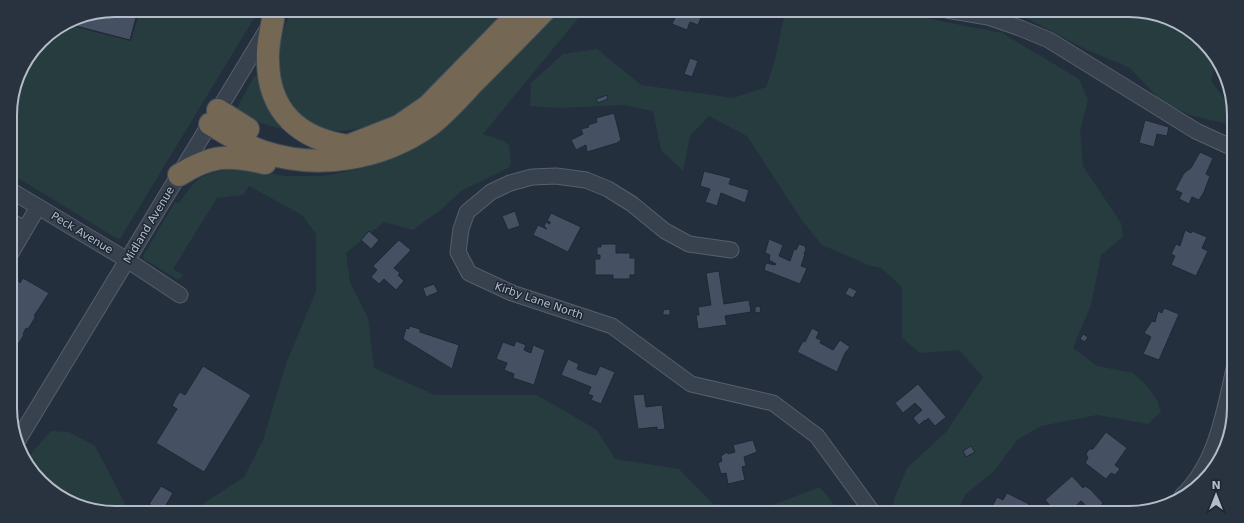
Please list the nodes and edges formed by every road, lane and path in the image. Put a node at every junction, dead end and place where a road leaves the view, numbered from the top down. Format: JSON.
{"nodes":[{"id":1,"x":275,"y":17,"type":"edge"},
{"id":2,"x":275,"y":17,"type":"edge"},
{"id":3,"x":515,"y":17,"type":"edge"},
{"id":4,"x":538,"y":17,"type":"edge"},
{"id":5,"x":988,"y":17,"type":"edge"},
{"id":6,"x":214,"y":117,"type":"junction"},
{"id":7,"x":1227,"y":145,"type":"edge"},
{"id":8,"x":347,"y":152,"type":"junction"},
{"id":9,"x":179,"y":175,"type":"junction"},
{"id":10,"x":17,"y":194,"type":"edge"},
{"id":11,"x":38,"y":207,"type":"junction"},
{"id":12,"x":17,"y":225,"type":"edge"},
{"id":13,"x":25,"y":229,"type":"junction"},
{"id":14,"x":17,"y":243,"type":"edge"},
{"id":15,"x":731,"y":250,"type":"dead end"},
{"id":16,"x":127,"y":260,"type":"junction"},
{"id":17,"x":180,"y":295,"type":"dead end"},
{"id":18,"x":1227,"y":394,"type":"edge"},
{"id":19,"x":21,"y":436,"type":"edge"},
{"id":20,"x":1198,"y":477,"type":"edge"},
{"id":21,"x":868,"y":506,"type":"edge"}],
"edges":[{"from":1,"to":8,"type":"highway"},
{"from":2,"to":6,"type":"street","name":"Midland Avenue"},
{"from":3,"to":8,"type":"highway"},
{"from":4,"to":8,"type":"highway"},
{"from":5,"to":7,"type":"street"},
{"from":6,"to":8,"type":"highway"},
{"from":6,"to":9,"type":"street","name":"Midland Avenue"},
{"from":8,"to":9,"type":"highway"},
{"from":9,"to":16,"type":"street","name":"Midland Avenue"},
{"from":10,"to":11,"type":"street","name":"Peck Avenue"},
{"from":11,"to":13,"type":"street","name":"Peck Avenue"},
{"from":11,"to":16,"type":"street","name":"Peck Avenue"},
{"from":12,"to":13,"type":"street"},
{"from":13,"to":14,"type":"street","name":"Peck Avenue"},
{"from":15,"to":21,"type":"street","name":"Kirby Lane North"},
{"from":16,"to":17,"type":"street","name":"Peck Avenue"},
{"from":16,"to":19,"type":"street","name":"Midland Avenue"},
{"from":18,"to":20,"type":"street"}]}
